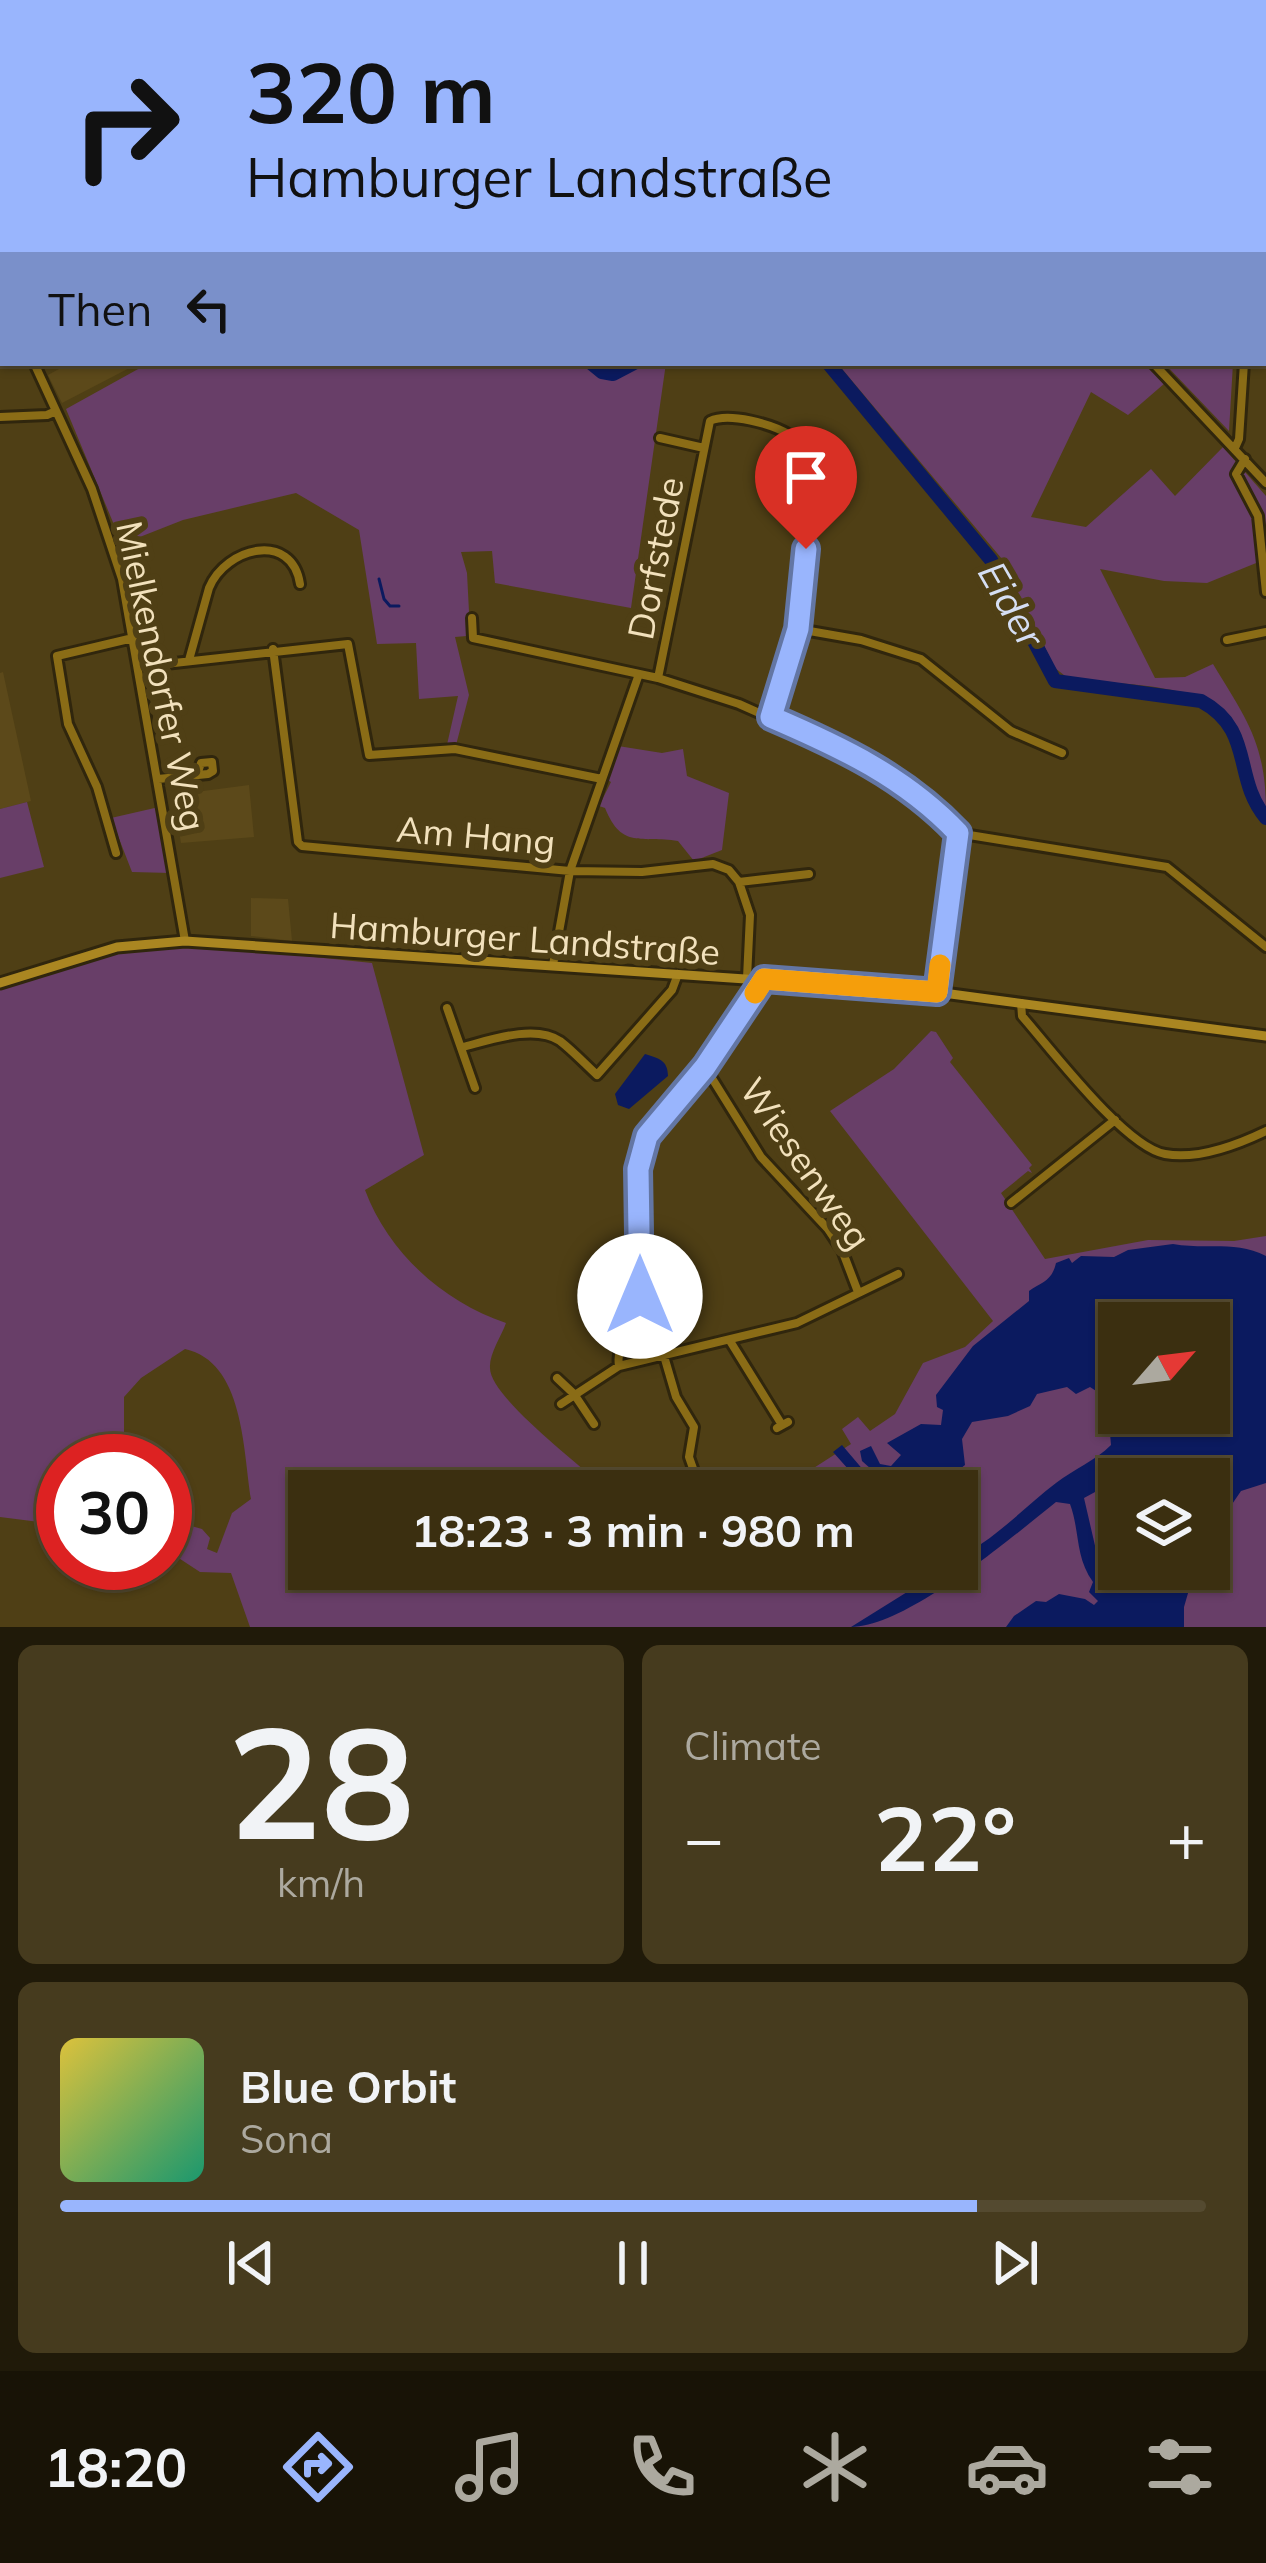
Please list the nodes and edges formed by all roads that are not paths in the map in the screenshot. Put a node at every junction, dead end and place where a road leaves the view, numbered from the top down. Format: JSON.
{"nodes":[{"id":1,"x":35,"y":366,"type":"edge"},
{"id":2,"x":1156,"y":366,"type":"edge"},
{"id":3,"x":1244,"y":366,"type":"edge"},
{"id":4,"x":56,"y":411,"type":"junction"},
{"id":5,"x":0,"y":417,"type":"edge"},
{"id":6,"x":660,"y":438,"type":"dead end"},
{"id":7,"x":704,"y":448,"type":"junction"},
{"id":8,"x":1235,"y":448,"type":"junction"},
{"id":9,"x":1245,"y":459,"type":"junction"},
{"id":10,"x":1266,"y":483,"type":"edge"},
{"id":11,"x":300,"y":584,"type":"dead end"},
{"id":12,"x":1266,"y":592,"type":"edge"},
{"id":13,"x":472,"y":618,"type":"dead end"},
{"id":14,"x":798,"y":629,"type":"junction"},
{"id":15,"x":1266,"y":632,"type":"edge"},
{"id":16,"x":133,"y":638,"type":"junction"},
{"id":17,"x":1227,"y":640,"type":"dead end"},
{"id":18,"x":273,"y":650,"type":"junction"},
{"id":19,"x":188,"y":660,"type":"junction"},
{"id":20,"x":138,"y":667,"type":"junction"},
{"id":21,"x":639,"y":674,"type":"junction"},
{"id":22,"x":658,"y":678,"type":"junction"},
{"id":23,"x":771,"y":717,"type":"junction"},
{"id":24,"x":1062,"y":753,"type":"dead end"},
{"id":25,"x":198,"y":772,"type":"dead end"},
{"id":26,"x":158,"y":779,"type":"junction"},
{"id":27,"x":602,"y":779,"type":"junction"},
{"id":28,"x":958,"y":833,"type":"junction"},
{"id":29,"x":116,"y":853,"type":"dead end"},
{"id":30,"x":571,"y":871,"type":"junction"},
{"id":31,"x":809,"y":874,"type":"dead end"},
{"id":32,"x":739,"y":882,"type":"junction"},
{"id":33,"x":184,"y":940,"type":"junction"},
{"id":34,"x":1266,"y":947,"type":"edge"},
{"id":35,"x":553,"y":965,"type":"junction"},
{"id":36,"x":678,"y":974,"type":"junction"},
{"id":37,"x":747,"y":979,"type":"junction"},
{"id":38,"x":764,"y":979,"type":"junction"},
{"id":39,"x":0,"y":983,"type":"edge"},
{"id":40,"x":937,"y":992,"type":"junction"},
{"id":41,"x":1021,"y":1003,"type":"junction"},
{"id":42,"x":447,"y":1008,"type":"dead end"},
{"id":43,"x":1266,"y":1036,"type":"edge"},
{"id":44,"x":463,"y":1047,"type":"junction"},
{"id":45,"x":705,"y":1067,"type":"junction"},
{"id":46,"x":475,"y":1088,"type":"dead end"},
{"id":47,"x":1115,"y":1120,"type":"junction"},
{"id":48,"x":1266,"y":1131,"type":"edge"},
{"id":49,"x":1011,"y":1203,"type":"dead end"},
{"id":50,"x":898,"y":1274,"type":"dead end"},
{"id":51,"x":858,"y":1292,"type":"junction"},
{"id":52,"x":730,"y":1341,"type":"junction"},
{"id":53,"x":664,"y":1356,"type":"junction"},
{"id":54,"x":619,"y":1366,"type":"junction"},
{"id":55,"x":557,"y":1378,"type":"dead end"},
{"id":56,"x":574,"y":1394,"type":"junction"},
{"id":57,"x":561,"y":1404,"type":"dead end"},
{"id":58,"x":594,"y":1424,"type":"dead end"},
{"id":59,"x":782,"y":1425,"type":"dead end"},
{"id":60,"x":694,"y":1470,"type":"edge"}],
"edges":[{"from":1,"to":4,"type":"street","name":"Mielkendorfer Weg"},
{"from":2,"to":8,"type":"street"},
{"from":3,"to":8,"type":"street"},
{"from":4,"to":5,"type":"street"},
{"from":4,"to":16,"type":"street","name":"Mielkendorfer Weg"},
{"from":6,"to":7,"type":"street","name":"Dorfstede"},
{"from":7,"to":14,"type":"street","name":"Dorfstede"},
{"from":7,"to":22,"type":"street","name":"Dorfstede"},
{"from":8,"to":9,"type":"street"},
{"from":9,"to":10,"type":"street"},
{"from":9,"to":12,"type":"street"},
{"from":11,"to":19,"type":"street"},
{"from":13,"to":21,"type":"street"},
{"from":14,"to":23,"type":"street","name":"Dorfstede"},
{"from":14,"to":24,"type":"street"},
{"from":15,"to":17,"type":"street"},
{"from":16,"to":20,"type":"street","name":"Mielkendorfer Weg"},
{"from":16,"to":29,"type":"street"},
{"from":18,"to":19,"type":"street"},
{"from":18,"to":27,"type":"street"},
{"from":18,"to":30,"type":"street","name":"Am Hang"},
{"from":19,"to":20,"type":"street"},
{"from":20,"to":26,"type":"street","name":"Mielkendorfer Weg"},
{"from":21,"to":22,"type":"street"},
{"from":21,"to":27,"type":"street"},
{"from":22,"to":23,"type":"street"},
{"from":23,"to":28,"type":"street"},
{"from":25,"to":26,"type":"street"},
{"from":26,"to":33,"type":"street","name":"Mielkendorfer Weg"},
{"from":27,"to":30,"type":"street"},
{"from":28,"to":34,"type":"street"},
{"from":28,"to":40,"type":"street"},
{"from":30,"to":32,"type":"street","name":"Am Hang"},
{"from":30,"to":35,"type":"street"},
{"from":31,"to":32,"type":"street"},
{"from":32,"to":37,"type":"street"},
{"from":33,"to":35,"type":"main road","name":"Hamburger Landstraße"},
{"from":33,"to":39,"type":"main road","name":"Hamburger Landstraße"},
{"from":35,"to":36,"type":"main road","name":"Hamburger Landstraße"},
{"from":36,"to":37,"type":"main road","name":"Hamburger Landstraße"},
{"from":36,"to":44,"type":"street"},
{"from":37,"to":38,"type":"main road","name":"Hamburger Landstraße"},
{"from":38,"to":40,"type":"main road","name":"Hamburger Landstraße"},
{"from":38,"to":45,"type":"street"},
{"from":40,"to":41,"type":"main road","name":"Hamburger Landstraße"},
{"from":41,"to":43,"type":"main road","name":"Hamburger Landstraße"},
{"from":41,"to":47,"type":"street"},
{"from":42,"to":44,"type":"street"},
{"from":44,"to":46,"type":"street"},
{"from":45,"to":51,"type":"street","name":"Wiesenweg"},
{"from":45,"to":54,"type":"street"},
{"from":47,"to":48,"type":"street"},
{"from":47,"to":49,"type":"street"},
{"from":50,"to":51,"type":"street"},
{"from":51,"to":52,"type":"street"},
{"from":52,"to":53,"type":"street"},
{"from":52,"to":59,"type":"street"},
{"from":53,"to":54,"type":"street"},
{"from":53,"to":60,"type":"street"},
{"from":54,"to":56,"type":"street"},
{"from":55,"to":56,"type":"street"},
{"from":56,"to":57,"type":"street"},
{"from":56,"to":58,"type":"street"}]}
